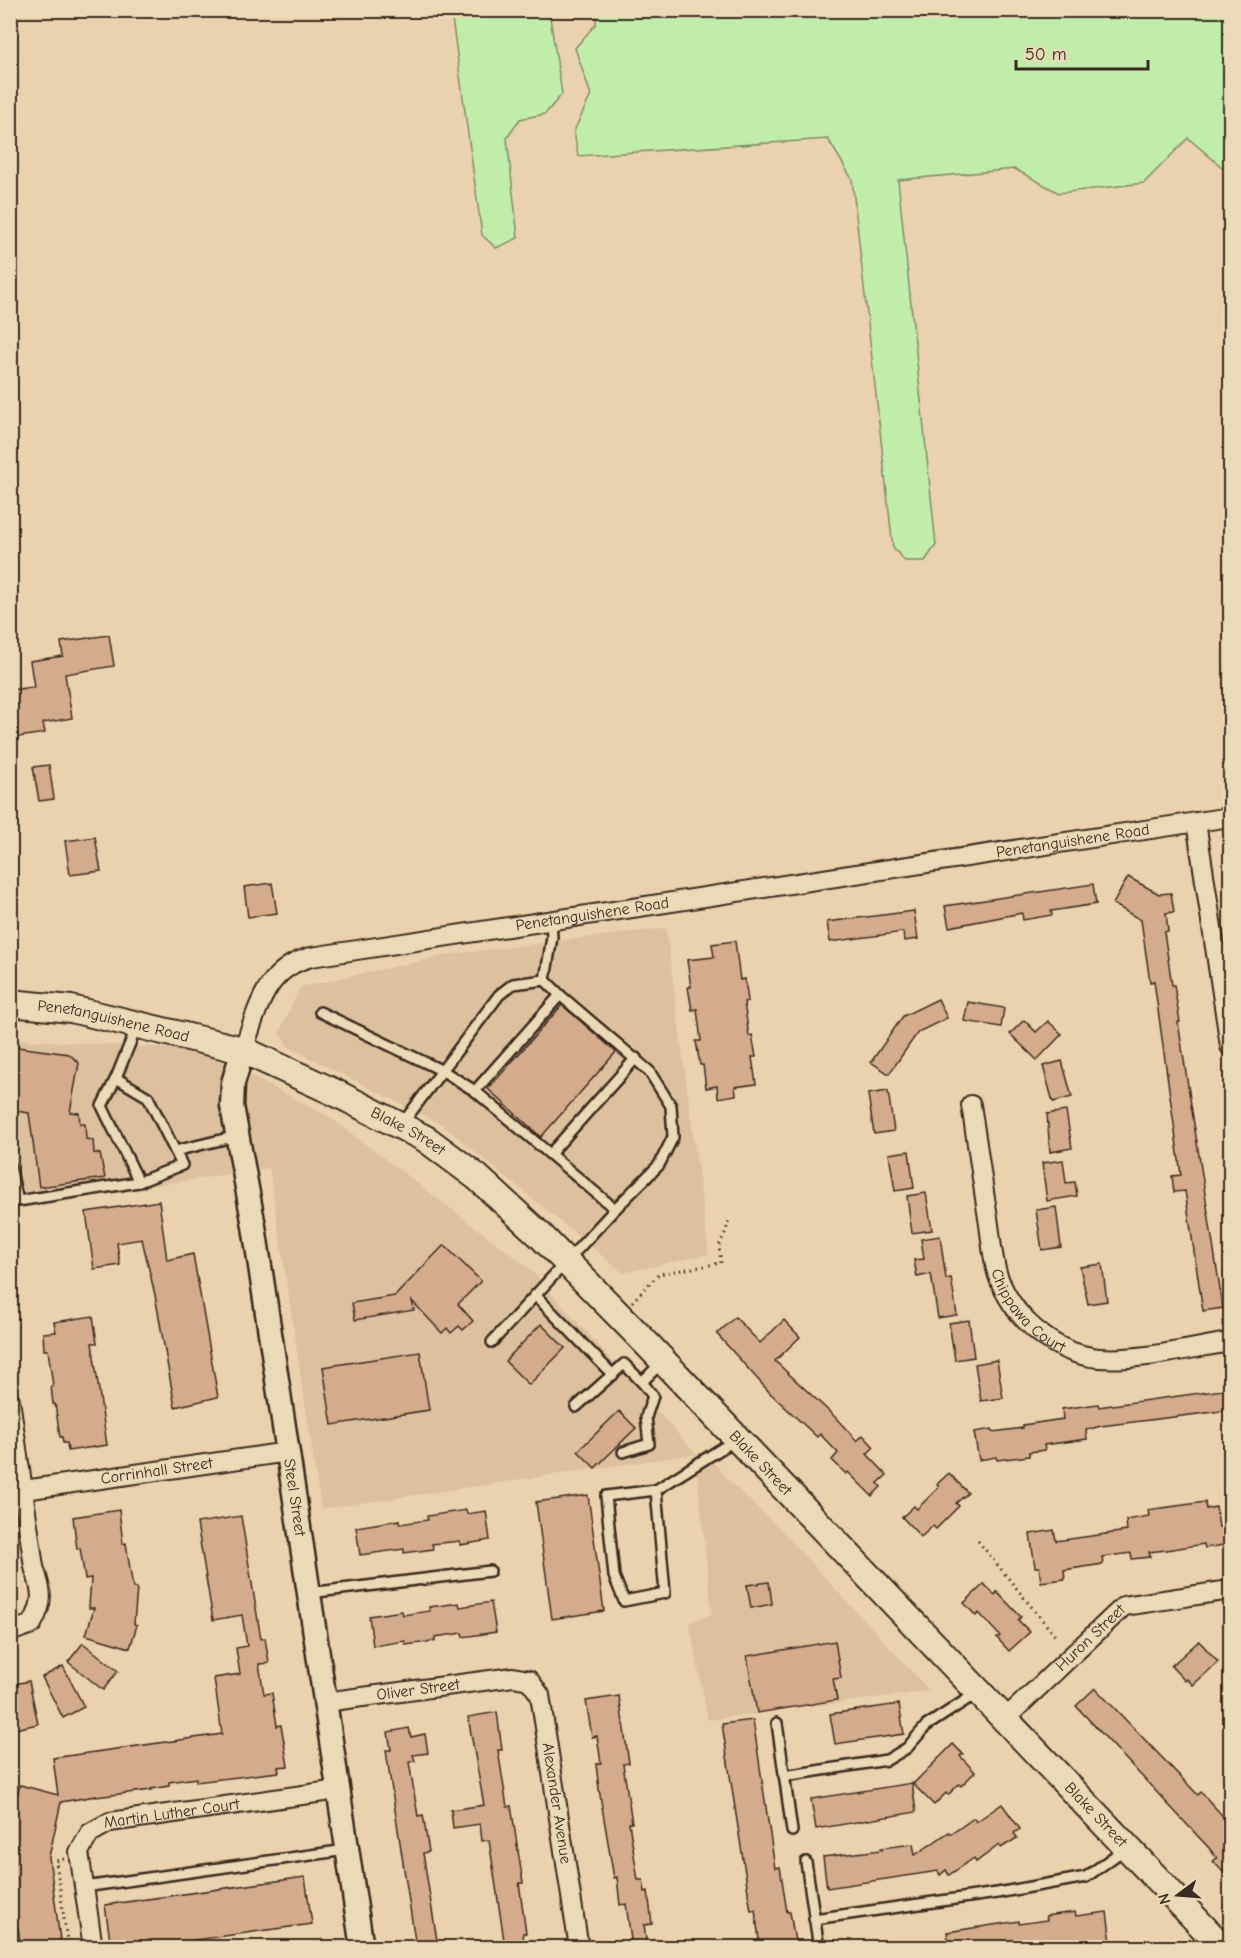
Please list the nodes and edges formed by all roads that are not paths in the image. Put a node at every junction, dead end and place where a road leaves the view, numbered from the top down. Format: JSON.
{"nodes":[{"id":1,"x":1230,"y":817,"type":"edge"},
{"id":2,"x":1196,"y":822,"type":"junction"},
{"id":3,"x":552,"y":920,"type":"junction"},
{"id":4,"x":545,"y":980,"type":"junction"},
{"id":5,"x":560,"y":995,"type":"junction"},
{"id":6,"x":10,"y":1003,"type":"edge"},
{"id":7,"x":320,"y":1012,"type":"dead end"},
{"id":8,"x":138,"y":1024,"type":"junction"},
{"id":9,"x":1230,"y":1046,"type":"edge"},
{"id":10,"x":243,"y":1050,"type":"junction"},
{"id":11,"x":636,"y":1058,"type":"junction"},
{"id":12,"x":443,"y":1071,"type":"junction"},
{"id":13,"x":116,"y":1078,"type":"junction"},
{"id":14,"x":475,"y":1092,"type":"junction"},
{"id":15,"x":971,"y":1105,"type":"dead end"},
{"id":16,"x":401,"y":1126,"type":"junction"},
{"id":17,"x":237,"y":1136,"type":"junction"},
{"id":18,"x":175,"y":1151,"type":"junction"},
{"id":19,"x":550,"y":1155,"type":"junction"},
{"id":20,"x":10,"y":1167,"type":"edge"},
{"id":21,"x":139,"y":1182,"type":"junction"},
{"id":22,"x":615,"y":1209,"type":"junction"},
{"id":23,"x":566,"y":1262,"type":"junction"},
{"id":24,"x":535,"y":1295,"type":"junction"},
{"id":25,"x":492,"y":1342,"type":"dead end"},
{"id":26,"x":1230,"y":1342,"type":"edge"},
{"id":27,"x":663,"y":1362,"type":"junction"},
{"id":28,"x":613,"y":1375,"type":"junction"},
{"id":29,"x":642,"y":1382,"type":"junction"},
{"id":30,"x":10,"y":1400,"type":"edge"},
{"id":31,"x":576,"y":1407,"type":"dead end"},
{"id":32,"x":737,"y":1438,"type":"junction"},
{"id":33,"x":288,"y":1452,"type":"junction"},
{"id":34,"x":623,"y":1452,"type":"dead end"},
{"id":35,"x":24,"y":1490,"type":"junction"},
{"id":36,"x":657,"y":1491,"type":"junction"},
{"id":37,"x":490,"y":1571,"type":"dead end"},
{"id":38,"x":1230,"y":1590,"type":"edge"},
{"id":39,"x":309,"y":1593,"type":"junction"},
{"id":40,"x":10,"y":1632,"type":"edge"},
{"id":41,"x":513,"y":1677,"type":"joint"},
{"id":42,"x":978,"y":1692,"type":"junction"},
{"id":43,"x":325,"y":1702,"type":"junction"},
{"id":44,"x":1005,"y":1719,"type":"junction"},
{"id":45,"x":777,"y":1723,"type":"dead end"},
{"id":46,"x":784,"y":1776,"type":"junction"},
{"id":47,"x":338,"y":1790,"type":"junction"},
{"id":48,"x":792,"y":1832,"type":"dead end"},
{"id":49,"x":1127,"y":1848,"type":"junction"},
{"id":50,"x":347,"y":1850,"type":"junction"},
{"id":51,"x":806,"y":1862,"type":"dead end"},
{"id":52,"x":84,"y":1887,"type":"junction"},
{"id":53,"x":814,"y":1919,"type":"junction"},
{"id":54,"x":93,"y":1947,"type":"edge"},
{"id":55,"x":362,"y":1947,"type":"edge"},
{"id":56,"x":579,"y":1947,"type":"edge"},
{"id":57,"x":819,"y":1947,"type":"edge"},
{"id":58,"x":1223,"y":1947,"type":"edge"}],
"edges":[{"from":1,"to":2,"type":"street","name":"Penetanguishene Road"},
{"from":2,"to":3,"type":"street","name":"Penetanguishene Road"},
{"from":2,"to":9,"type":"street"},
{"from":3,"to":4,"type":"lane"},
{"from":3,"to":10,"type":"street","name":"Penetanguishene Road"},
{"from":4,"to":5,"type":"lane"},
{"from":4,"to":12,"type":"lane"},
{"from":5,"to":11,"type":"lane"},
{"from":5,"to":14,"type":"lane"},
{"from":6,"to":8,"type":"main road","name":"Penetanguishene Road"},
{"from":7,"to":12,"type":"lane"},
{"from":8,"to":10,"type":"main road","name":"Penetanguishene Road"},
{"from":8,"to":13,"type":"lane"},
{"from":10,"to":16,"type":"main road","name":"Blake Street"},
{"from":10,"to":17,"type":"street","name":"Steel Street"},
{"from":11,"to":19,"type":"lane"},
{"from":11,"to":22,"type":"lane"},
{"from":12,"to":14,"type":"lane"},
{"from":12,"to":16,"type":"lane"},
{"from":13,"to":18,"type":"lane"},
{"from":13,"to":21,"type":"lane"},
{"from":14,"to":19,"type":"lane"},
{"from":15,"to":26,"type":"street","name":"Chippawa Court"},
{"from":16,"to":23,"type":"main road","name":"Blake Street"},
{"from":17,"to":18,"type":"lane"},
{"from":17,"to":33,"type":"street","name":"Steel Street"},
{"from":18,"to":21,"type":"lane"},
{"from":19,"to":22,"type":"lane"},
{"from":20,"to":21,"type":"lane"},
{"from":22,"to":23,"type":"lane"},
{"from":23,"to":24,"type":"lane"},
{"from":23,"to":27,"type":"main road","name":"Blake Street"},
{"from":24,"to":25,"type":"lane"},
{"from":24,"to":28,"type":"lane"},
{"from":27,"to":29,"type":"lane"},
{"from":27,"to":32,"type":"main road","name":"Blake Street"},
{"from":28,"to":29,"type":"lane"},
{"from":28,"to":31,"type":"lane"},
{"from":29,"to":34,"type":"lane"},
{"from":30,"to":35,"type":"street"},
{"from":32,"to":36,"type":"lane"},
{"from":32,"to":42,"type":"main road","name":"Blake Street"},
{"from":33,"to":35,"type":"street","name":"Corrinhall Street"},
{"from":33,"to":39,"type":"street","name":"Steel Street"},
{"from":35,"to":40,"type":"street"},
{"from":36,"to":36,"type":"lane"},
{"from":37,"to":39,"type":"lane"},
{"from":38,"to":44,"type":"street","name":"Huron Street"},
{"from":39,"to":43,"type":"street","name":"Steel Street"},
{"from":41,"to":43,"type":"street","name":"Oliver Street"},
{"from":41,"to":56,"type":"street","name":"Alexander Avenue"},
{"from":42,"to":44,"type":"main road","name":"Blake Street"},
{"from":42,"to":46,"type":"lane"},
{"from":43,"to":47,"type":"street","name":"Steel Street"},
{"from":44,"to":49,"type":"main road","name":"Blake Street"},
{"from":45,"to":46,"type":"lane"},
{"from":46,"to":48,"type":"lane"},
{"from":47,"to":50,"type":"street","name":"Steel Street"},
{"from":47,"to":52,"type":"street","name":"Martin Luther Court"},
{"from":49,"to":53,"type":"lane"},
{"from":49,"to":58,"type":"main road","name":"Blake Street"},
{"from":50,"to":52,"type":"lane"},
{"from":50,"to":55,"type":"street","name":"Steel Street"},
{"from":51,"to":53,"type":"lane"},
{"from":52,"to":54,"type":"street","name":"Martin Luther Court"},
{"from":53,"to":57,"type":"lane"}]}
